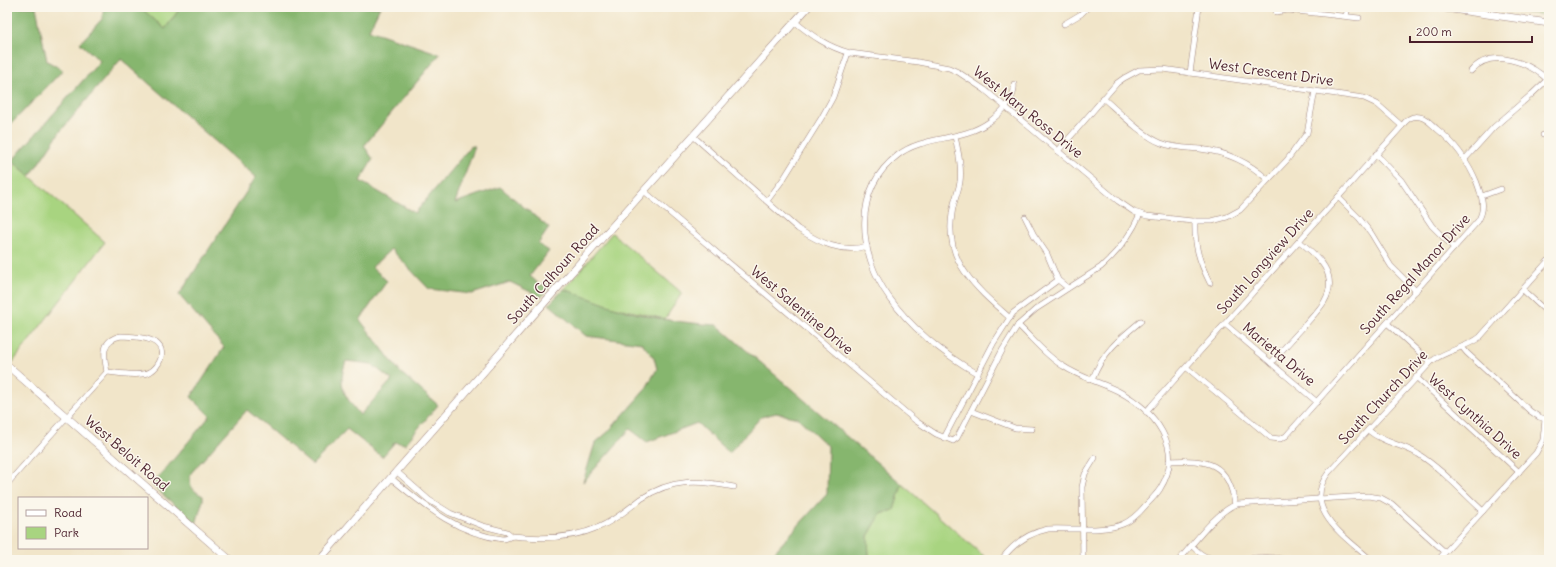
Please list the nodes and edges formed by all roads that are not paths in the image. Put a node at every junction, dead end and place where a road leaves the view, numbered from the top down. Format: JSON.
{"nodes":[{"id":1,"x":808,"y":7,"type":"edge"},
{"id":2,"x":1088,"y":7,"type":"edge"},
{"id":3,"x":1199,"y":7,"type":"edge"},
{"id":4,"x":1348,"y":7,"type":"edge"},
{"id":5,"x":1438,"y":7,"type":"edge"},
{"id":6,"x":1467,"y":9,"type":"edge"},
{"id":7,"x":1276,"y":12,"type":"dead end"},
{"id":8,"x":1346,"y":16,"type":"junction"},
{"id":9,"x":1359,"y":18,"type":"dead end"},
{"id":10,"x":794,"y":21,"type":"junction"},
{"id":11,"x":1549,"y":22,"type":"edge"},
{"id":12,"x":1064,"y":24,"type":"dead end"},
{"id":13,"x":848,"y":53,"type":"junction"},
{"id":14,"x":1471,"y":71,"type":"dead end"},
{"id":15,"x":1549,"y":71,"type":"edge"},
{"id":16,"x":1190,"y":73,"type":"junction"},
{"id":17,"x":1548,"y":79,"type":"edge"},
{"id":18,"x":1014,"y":84,"type":"dead end"},
{"id":19,"x":1315,"y":91,"type":"junction"},
{"id":20,"x":1103,"y":98,"type":"junction"},
{"id":21,"x":1005,"y":107,"type":"junction"},
{"id":22,"x":1402,"y":126,"type":"junction"},
{"id":23,"x":1549,"y":133,"type":"edge"},
{"id":24,"x":1543,"y":135,"type":"dead end"},
{"id":25,"x":693,"y":136,"type":"junction"},
{"id":26,"x":955,"y":136,"type":"junction"},
{"id":27,"x":1058,"y":151,"type":"junction"},
{"id":28,"x":1376,"y":154,"type":"junction"},
{"id":29,"x":1465,"y":159,"type":"junction"},
{"id":30,"x":1268,"y":180,"type":"junction"},
{"id":31,"x":1501,"y":190,"type":"dead end"},
{"id":32,"x":644,"y":191,"type":"junction"},
{"id":33,"x":1482,"y":196,"type":"junction"},
{"id":34,"x":1338,"y":197,"type":"junction"},
{"id":35,"x":767,"y":201,"type":"junction"},
{"id":36,"x":1140,"y":214,"type":"junction"},
{"id":37,"x":1025,"y":217,"type":"dead end"},
{"id":38,"x":1195,"y":221,"type":"junction"},
{"id":39,"x":1298,"y":241,"type":"junction"},
{"id":40,"x":867,"y":246,"type":"junction"},
{"id":41,"x":1454,"y":248,"type":"junction"},
{"id":42,"x":1549,"y":260,"type":"edge"},
{"id":43,"x":1058,"y":280,"type":"junction"},
{"id":44,"x":1210,"y":283,"type":"dead end"},
{"id":45,"x":1068,"y":288,"type":"junction"},
{"id":46,"x":1523,"y":290,"type":"junction"},
{"id":47,"x":1416,"y":291,"type":"junction"},
{"id":48,"x":1549,"y":314,"type":"edge"},
{"id":49,"x":1010,"y":318,"type":"junction"},
{"id":50,"x":1141,"y":321,"type":"dead end"},
{"id":51,"x":1387,"y":323,"type":"junction"},
{"id":52,"x":1225,"y":324,"type":"junction"},
{"id":53,"x":1018,"y":325,"type":"junction"},
{"id":54,"x":1462,"y":346,"type":"junction"},
{"id":55,"x":1430,"y":362,"type":"junction"},
{"id":56,"x":1271,"y":363,"type":"junction"},
{"id":57,"x":7,"y":365,"type":"edge"},
{"id":58,"x":1186,"y":367,"type":"junction"},
{"id":59,"x":106,"y":372,"type":"junction"},
{"id":60,"x":978,"y":374,"type":"junction"},
{"id":61,"x":1416,"y":378,"type":"junction"},
{"id":62,"x":1092,"y":380,"type":"junction"},
{"id":63,"x":1317,"y":402,"type":"junction"},
{"id":64,"x":971,"y":411,"type":"junction"},
{"id":65,"x":1146,"y":412,"type":"junction"},
{"id":66,"x":66,"y":417,"type":"junction"},
{"id":67,"x":1547,"y":419,"type":"edge"},
{"id":68,"x":1032,"y":429,"type":"dead end"},
{"id":69,"x":1368,"y":430,"type":"junction"},
{"id":70,"x":947,"y":439,"type":"junction"},
{"id":71,"x":1095,"y":458,"type":"dead end"},
{"id":72,"x":1169,"y":461,"type":"junction"},
{"id":73,"x":396,"y":471,"type":"junction"},
{"id":74,"x":1519,"y":472,"type":"junction"},
{"id":75,"x":391,"y":478,"type":"junction"},
{"id":76,"x":7,"y":484,"type":"edge"},
{"id":77,"x":734,"y":487,"type":"dead end"},
{"id":78,"x":1320,"y":499,"type":"junction"},
{"id":79,"x":1235,"y":504,"type":"junction"},
{"id":80,"x":1483,"y":511,"type":"junction"},
{"id":81,"x":448,"y":512,"type":"junction"},
{"id":82,"x":444,"y":519,"type":"junction"},
{"id":83,"x":479,"y":525,"type":"junction"},
{"id":84,"x":1082,"y":528,"type":"junction"},
{"id":85,"x":477,"y":532,"type":"junction"},
{"id":86,"x":512,"y":536,"type":"junction"},
{"id":87,"x":1192,"y":546,"type":"junction"},
{"id":88,"x":1446,"y":552,"type":"junction"},
{"id":89,"x":1002,"y":559,"type":"dead end"},
{"id":90,"x":230,"y":560,"type":"edge"},
{"id":91,"x":319,"y":560,"type":"edge"},
{"id":92,"x":1083,"y":560,"type":"edge"},
{"id":93,"x":1179,"y":560,"type":"edge"},
{"id":94,"x":1284,"y":560,"type":"edge"},
{"id":95,"x":1371,"y":560,"type":"edge"},
{"id":96,"x":1438,"y":560,"type":"edge"}],
"edges":[{"from":1,"to":10,"type":"street","name":"South Calhoun Road"},
{"from":2,"to":12,"type":"street"},
{"from":3,"to":16,"type":"street"},
{"from":4,"to":8,"type":"street"},
{"from":5,"to":6,"type":"street"},
{"from":6,"to":11,"type":"street"},
{"from":7,"to":8,"type":"street"},
{"from":8,"to":9,"type":"street"},
{"from":10,"to":13,"type":"street","name":"West Mary Ross Drive"},
{"from":10,"to":25,"type":"street","name":"South Calhoun Road"},
{"from":13,"to":21,"type":"street","name":"West Mary Ross Drive"},
{"from":13,"to":35,"type":"street"},
{"from":14,"to":17,"type":"street"},
{"from":15,"to":17,"type":"street"},
{"from":16,"to":19,"type":"street","name":"West Crescent Drive"},
{"from":16,"to":20,"type":"street","name":"West Crescent Drive"},
{"from":17,"to":29,"type":"street"},
{"from":18,"to":21,"type":"street"},
{"from":19,"to":22,"type":"street","name":"West Crescent Drive"},
{"from":19,"to":30,"type":"street","name":"West Mary Ross Drive"},
{"from":20,"to":27,"type":"street","name":"West Crescent Drive"},
{"from":20,"to":30,"type":"street"},
{"from":21,"to":26,"type":"street"},
{"from":21,"to":27,"type":"street","name":"West Mary Ross Drive"},
{"from":22,"to":28,"type":"street","name":"South Longview Drive"},
{"from":22,"to":29,"type":"street","name":"South Longview Drive"},
{"from":23,"to":24,"type":"street"},
{"from":25,"to":32,"type":"street","name":"South Calhoun Road"},
{"from":25,"to":35,"type":"street"},
{"from":26,"to":40,"type":"street"},
{"from":26,"to":49,"type":"street"},
{"from":27,"to":36,"type":"street","name":"West Mary Ross Drive"},
{"from":28,"to":34,"type":"street","name":"South Longview Drive"},
{"from":28,"to":41,"type":"street"},
{"from":29,"to":33,"type":"street","name":"South Regal Manor Drive"},
{"from":30,"to":38,"type":"street","name":"West Mary Ross Drive"},
{"from":31,"to":33,"type":"street"},
{"from":32,"to":70,"type":"street","name":"West Salentine Drive"},
{"from":32,"to":73,"type":"street","name":"South Calhoun Road"},
{"from":33,"to":41,"type":"street","name":"South Regal Manor Drive"},
{"from":34,"to":39,"type":"street","name":"South Longview Drive"},
{"from":34,"to":47,"type":"street"},
{"from":35,"to":40,"type":"street"},
{"from":36,"to":38,"type":"street","name":"West Mary Ross Drive"},
{"from":36,"to":45,"type":"street"},
{"from":37,"to":43,"type":"street"},
{"from":38,"to":44,"type":"street"},
{"from":39,"to":52,"type":"street","name":"South Longview Drive"},
{"from":39,"to":56,"type":"street"},
{"from":40,"to":60,"type":"street"},
{"from":41,"to":47,"type":"street","name":"South Regal Manor Drive"},
{"from":42,"to":46,"type":"street","name":"South Church Drive"},
{"from":43,"to":45,"type":"street"},
{"from":43,"to":49,"type":"street"},
{"from":45,"to":53,"type":"street"},
{"from":46,"to":48,"type":"street"},
{"from":46,"to":54,"type":"street","name":"South Church Drive"},
{"from":47,"to":51,"type":"street","name":"South Regal Manor Drive"},
{"from":49,"to":60,"type":"street"},
{"from":50,"to":62,"type":"street"},
{"from":51,"to":55,"type":"street","name":"West Cynthia Drive"},
{"from":51,"to":63,"type":"street","name":"South Regal Manor Drive"},
{"from":52,"to":56,"type":"street","name":"Marietta Drive"},
{"from":52,"to":58,"type":"street","name":"South Longview Drive"},
{"from":53,"to":62,"type":"street"},
{"from":53,"to":64,"type":"street"},
{"from":54,"to":55,"type":"street","name":"South Church Drive"},
{"from":54,"to":67,"type":"street"},
{"from":55,"to":61,"type":"street","name":"South Church Drive"},
{"from":56,"to":63,"type":"street","name":"Marietta Drive"},
{"from":57,"to":66,"type":"street","name":"West Beloit Road"},
{"from":58,"to":63,"type":"street","name":"South Regal Manor Drive"},
{"from":58,"to":65,"type":"street","name":"South Longview Drive"},
{"from":59,"to":59,"type":"street"},
{"from":59,"to":66,"type":"street"},
{"from":60,"to":70,"type":"street"},
{"from":61,"to":69,"type":"street","name":"South Church Drive"},
{"from":61,"to":74,"type":"street","name":"West Cynthia Drive"},
{"from":62,"to":65,"type":"street"},
{"from":64,"to":68,"type":"street"},
{"from":64,"to":70,"type":"street"},
{"from":65,"to":72,"type":"street"},
{"from":66,"to":76,"type":"street"},
{"from":66,"to":90,"type":"street","name":"West Beloit Road"},
{"from":67,"to":74,"type":"street"},
{"from":69,"to":78,"type":"street","name":"South Church Drive"},
{"from":69,"to":80,"type":"street"},
{"from":71,"to":84,"type":"street"},
{"from":72,"to":79,"type":"street"},
{"from":72,"to":84,"type":"street"},
{"from":73,"to":75,"type":"street","name":"South Calhoun Road"},
{"from":73,"to":81,"type":"street"},
{"from":74,"to":80,"type":"street"},
{"from":75,"to":82,"type":"street"},
{"from":75,"to":91,"type":"street","name":"South Calhoun Road"},
{"from":77,"to":86,"type":"street"},
{"from":78,"to":79,"type":"street"},
{"from":78,"to":88,"type":"street"},
{"from":78,"to":95,"type":"street"},
{"from":79,"to":87,"type":"street"},
{"from":80,"to":88,"type":"street"},
{"from":81,"to":82,"type":"street"},
{"from":81,"to":83,"type":"street"},
{"from":82,"to":85,"type":"street"},
{"from":83,"to":85,"type":"street"},
{"from":83,"to":86,"type":"street"},
{"from":84,"to":89,"type":"street"},
{"from":84,"to":92,"type":"street"},
{"from":85,"to":86,"type":"street"},
{"from":87,"to":93,"type":"street"},
{"from":87,"to":94,"type":"street"},
{"from":88,"to":96,"type":"street"}]}
